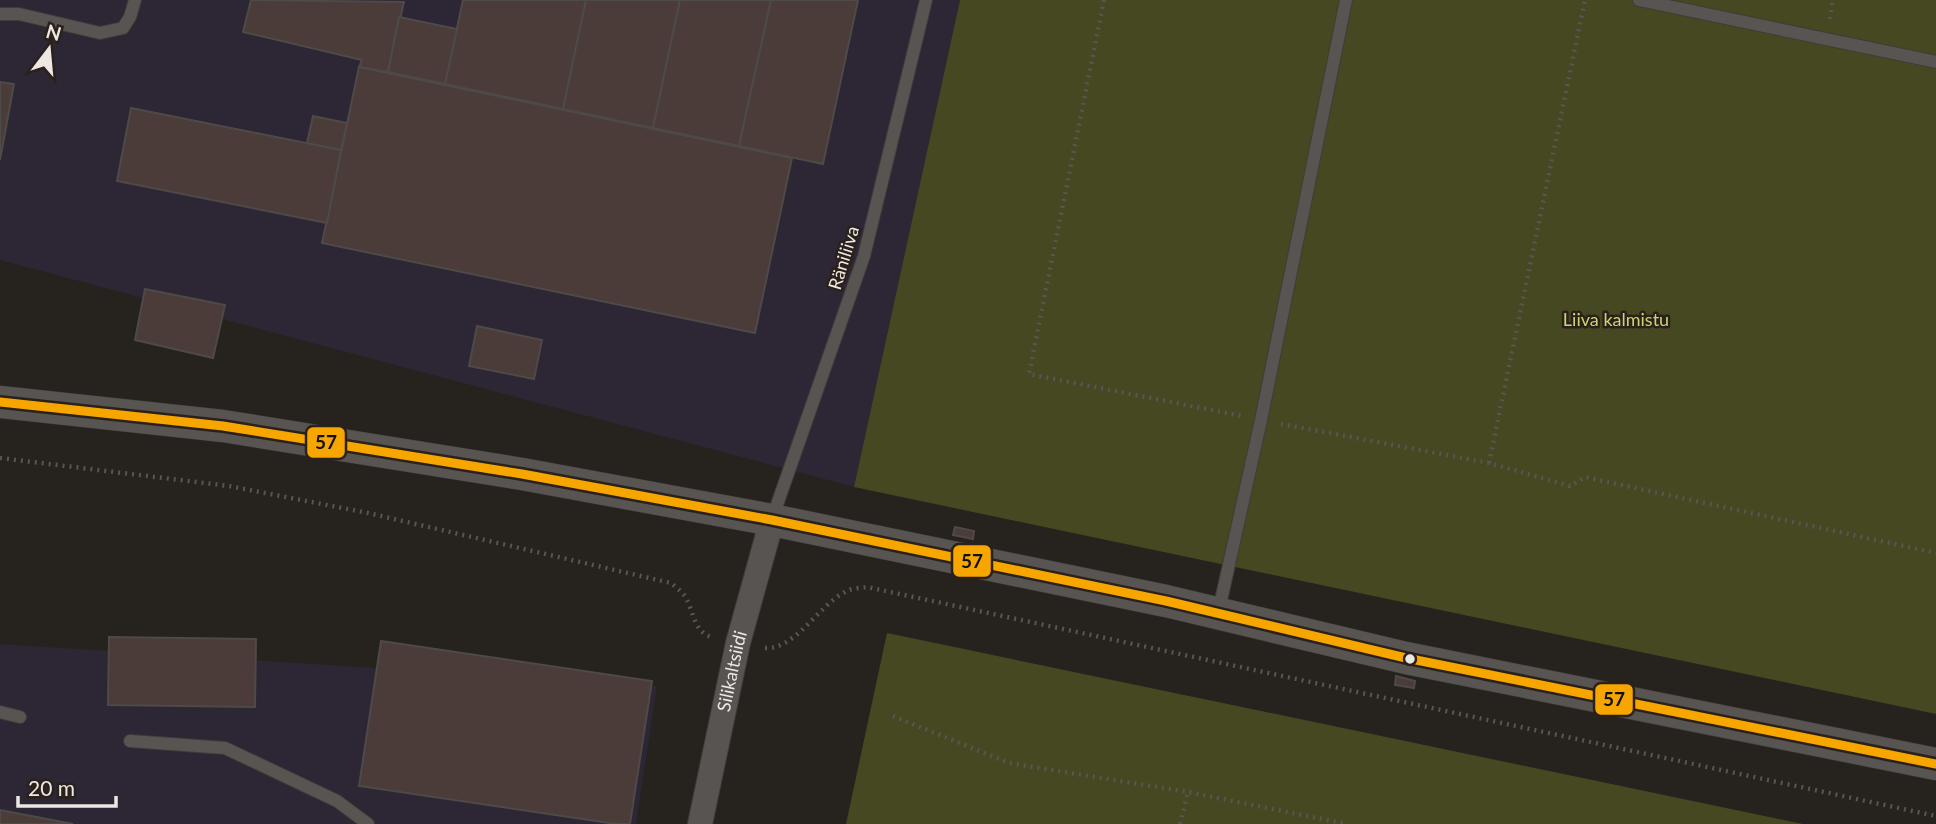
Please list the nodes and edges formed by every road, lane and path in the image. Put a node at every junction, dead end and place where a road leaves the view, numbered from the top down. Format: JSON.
{"nodes":[{"id":1,"x":135,"y":0,"type":"edge"},
{"id":2,"x":926,"y":0,"type":"edge"},
{"id":3,"x":1104,"y":0,"type":"edge"},
{"id":4,"x":1346,"y":0,"type":"edge"},
{"id":5,"x":1585,"y":0,"type":"edge"},
{"id":6,"x":1639,"y":0,"type":"edge"},
{"id":7,"x":0,"y":13,"type":"edge"},
{"id":8,"x":1936,"y":62,"type":"edge"},
{"id":9,"x":0,"y":402,"type":"edge"},
{"id":10,"x":1261,"y":420,"type":"junction"},
{"id":11,"x":0,"y":458,"type":"edge"},
{"id":12,"x":1489,"y":463,"type":"junction"},
{"id":13,"x":772,"y":520,"type":"junction"},
{"id":14,"x":1936,"y":553,"type":"edge"},
{"id":15,"x":1218,"y":614,"type":"junction"},
{"id":16,"x":715,"y":638,"type":"dead end"},
{"id":17,"x":758,"y":647,"type":"dead end"},
{"id":18,"x":0,"y":712,"type":"edge"},
{"id":19,"x":893,"y":716,"type":"dead end"},
{"id":20,"x":20,"y":717,"type":"dead end"},
{"id":21,"x":130,"y":741,"type":"dead end"},
{"id":22,"x":1936,"y":764,"type":"edge"},
{"id":23,"x":1188,"y":792,"type":"junction"},
{"id":24,"x":1936,"y":816,"type":"edge"},
{"id":25,"x":368,"y":824,"type":"edge"},
{"id":26,"x":699,"y":824,"type":"edge"},
{"id":27,"x":1180,"y":824,"type":"edge"},
{"id":28,"x":1347,"y":824,"type":"edge"}],
"edges":[{"from":1,"to":7,"type":"lane"},
{"from":2,"to":13,"type":"lane","name":"Räniliiva"},
{"from":3,"to":10,"type":"path"},
{"from":4,"to":10,"type":"lane"},
{"from":5,"to":12,"type":"path"},
{"from":6,"to":8,"type":"lane"},
{"from":9,"to":13,"type":"street"},
{"from":10,"to":12,"type":"path"},
{"from":10,"to":15,"type":"lane"},
{"from":11,"to":16,"type":"path"},
{"from":12,"to":14,"type":"path"},
{"from":13,"to":15,"type":"street"},
{"from":13,"to":26,"type":"street","name":"Silikaltsiidi"},
{"from":15,"to":22,"type":"street"},
{"from":17,"to":24,"type":"path"},
{"from":18,"to":20,"type":"lane"},
{"from":19,"to":23,"type":"path"},
{"from":21,"to":25,"type":"lane"},
{"from":23,"to":27,"type":"path"},
{"from":23,"to":28,"type":"path"}]}
